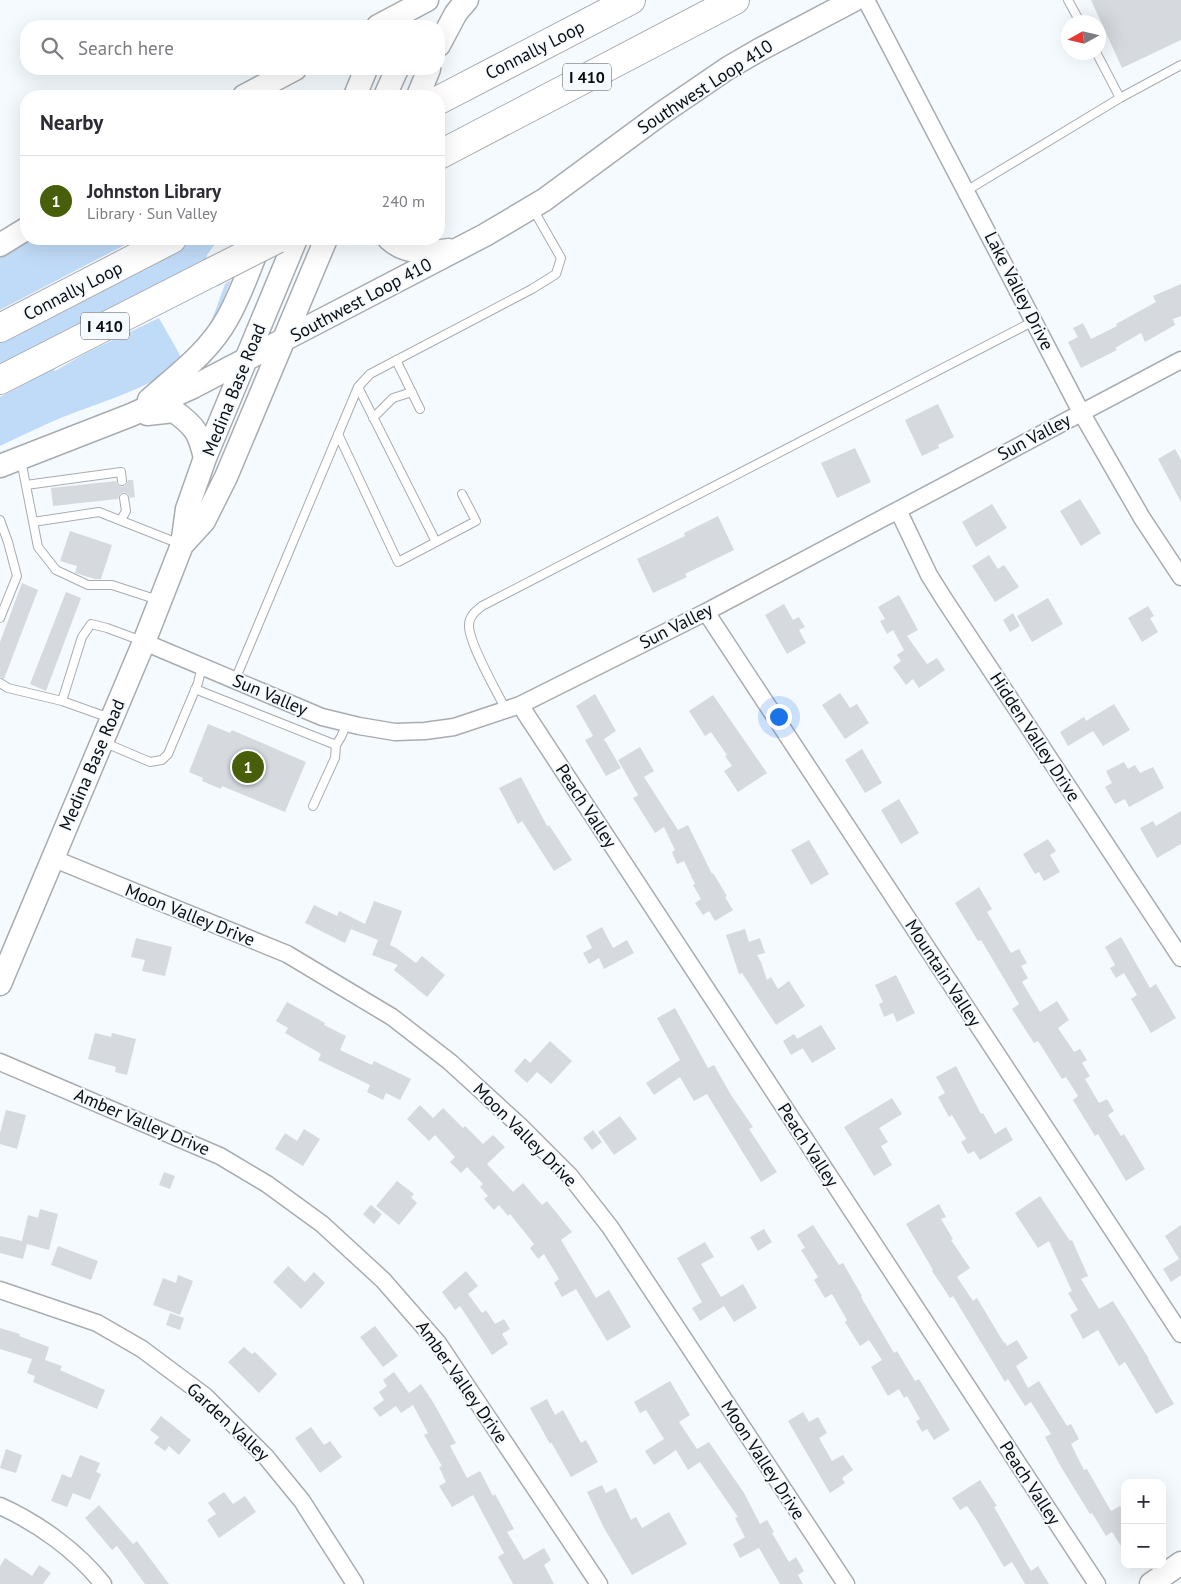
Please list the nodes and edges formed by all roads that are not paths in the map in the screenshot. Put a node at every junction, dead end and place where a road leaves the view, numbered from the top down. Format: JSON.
{"nodes":[{"id":1,"x":396,"y":0,"type":"edge"},
{"id":2,"x":426,"y":0,"type":"edge"},
{"id":3,"x":467,"y":0,"type":"edge"},
{"id":4,"x":631,"y":0,"type":"edge"},
{"id":5,"x":735,"y":0,"type":"edge"},
{"id":6,"x":854,"y":0,"type":"edge"},
{"id":7,"x":866,"y":0,"type":"edge"},
{"id":8,"x":1068,"y":0,"type":"edge"},
{"id":9,"x":1076,"y":15,"type":"edge"},
{"id":10,"x":385,"y":20,"type":"edge"},
{"id":11,"x":391,"y":20,"type":"edge"},
{"id":12,"x":417,"y":20,"type":"edge"},
{"id":13,"x":445,"y":34,"type":"edge"},
{"id":14,"x":1100,"y":60,"type":"edge"},
{"id":15,"x":1181,"y":64,"type":"edge"},
{"id":16,"x":284,"y":75,"type":"edge"},
{"id":17,"x":364,"y":75,"type":"edge"},
{"id":18,"x":394,"y":75,"type":"edge"},
{"id":19,"x":427,"y":75,"type":"edge"},
{"id":20,"x":255,"y":90,"type":"edge"},
{"id":21,"x":357,"y":90,"type":"edge"},
{"id":22,"x":387,"y":90,"type":"edge"},
{"id":23,"x":420,"y":90,"type":"edge"},
{"id":24,"x":449,"y":94,"type":"edge"},
{"id":25,"x":1120,"y":98,"type":"junction"},
{"id":26,"x":445,"y":152,"type":"edge"},
{"id":27,"x":966,"y":190,"type":"junction"},
{"id":28,"x":532,"y":207,"type":"junction"},
{"id":29,"x":20,"y":232,"type":"edge"},
{"id":30,"x":0,"y":245,"type":"edge"},
{"id":31,"x":160,"y":245,"type":"edge"},
{"id":32,"x":259,"y":245,"type":"edge"},
{"id":33,"x":265,"y":245,"type":"edge"},
{"id":34,"x":294,"y":245,"type":"edge"},
{"id":35,"x":324,"y":245,"type":"edge"},
{"id":36,"x":398,"y":245,"type":"edge"},
{"id":37,"x":463,"y":246,"type":"junction"},
{"id":38,"x":1034,"y":321,"type":"junction"},
{"id":39,"x":0,"y":328,"type":"edge"},
{"id":40,"x":284,"y":340,"type":"junction"},
{"id":41,"x":246,"y":360,"type":"junction"},
{"id":42,"x":396,"y":360,"type":"junction"},
{"id":43,"x":1181,"y":360,"type":"edge"},
{"id":44,"x":0,"y":380,"type":"edge"},
{"id":45,"x":358,"y":387,"type":"junction"},
{"id":46,"x":412,"y":392,"type":"junction"},
{"id":47,"x":420,"y":409,"type":"dead end"},
{"id":48,"x":1081,"y":412,"type":"junction"},
{"id":49,"x":131,"y":415,"type":"junction"},
{"id":50,"x":373,"y":418,"type":"junction"},
{"id":51,"x":338,"y":434,"type":"junction"},
{"id":52,"x":21,"y":458,"type":"junction"},
{"id":53,"x":206,"y":458,"type":"junction"},
{"id":54,"x":0,"y":466,"type":"edge"},
{"id":55,"x":122,"y":481,"type":"dead end"},
{"id":56,"x":26,"y":485,"type":"junction"},
{"id":57,"x":462,"y":494,"type":"dead end"},
{"id":58,"x":124,"y":498,"type":"dead end"},
{"id":59,"x":898,"y":510,"type":"junction"},
{"id":60,"x":0,"y":520,"type":"edge"},
{"id":61,"x":121,"y":520,"type":"junction"},
{"id":62,"x":33,"y":522,"type":"junction"},
{"id":63,"x":436,"y":542,"type":"junction"},
{"id":64,"x":182,"y":545,"type":"junction"},
{"id":65,"x":1181,"y":577,"type":"edge"},
{"id":66,"x":160,"y":601,"type":"junction"},
{"id":67,"x":706,"y":612,"type":"junction"},
{"id":68,"x":0,"y":618,"type":"edge"},
{"id":69,"x":144,"y":642,"type":"junction"},
{"id":70,"x":202,"y":666,"type":"junction"},
{"id":71,"x":235,"y":680,"type":"junction"},
{"id":72,"x":0,"y":683,"type":"edge"},
{"id":73,"x":195,"y":689,"type":"junction"},
{"id":74,"x":62,"y":701,"type":"junction"},
{"id":75,"x":513,"y":708,"type":"junction"},
{"id":76,"x":112,"y":719,"type":"junction"},
{"id":77,"x":346,"y":723,"type":"junction"},
{"id":78,"x":102,"y":741,"type":"junction"},
{"id":79,"x":336,"y":745,"type":"junction"},
{"id":80,"x":313,"y":806,"type":"dead end"},
{"id":81,"x":52,"y":858,"type":"junction"},
{"id":82,"x":1181,"y":958,"type":"edge"},
{"id":83,"x":0,"y":984,"type":"edge"},
{"id":84,"x":0,"y":1062,"type":"edge"},
{"id":85,"x":0,"y":1290,"type":"edge"},
{"id":86,"x":1181,"y":1334,"type":"edge"},
{"id":87,"x":0,"y":1506,"type":"edge"},
{"id":88,"x":1181,"y":1564,"type":"edge"},
{"id":89,"x":103,"y":1584,"type":"edge"},
{"id":90,"x":355,"y":1584,"type":"edge"},
{"id":91,"x":599,"y":1584,"type":"edge"},
{"id":92,"x":846,"y":1584,"type":"edge"},
{"id":93,"x":1096,"y":1584,"type":"edge"},
{"id":94,"x":1151,"y":1584,"type":"edge"}],
"edges":[{"from":1,"to":10,"type":"main road"},
{"from":2,"to":11,"type":"main road"},
{"from":2,"to":12,"type":"main road"},
{"from":3,"to":13,"type":"main road"},
{"from":4,"to":24,"type":"highway","name":"Connally Loop","number":"I 410"},
{"from":5,"to":26,"type":"highway","number":"I 410"},
{"from":6,"to":28,"type":"main road","name":"Southwest Loop 410"},
{"from":7,"to":27,"type":"street","name":"Lake Valley Drive"},
{"from":8,"to":9,"type":"lane"},
{"from":14,"to":25,"type":"lane"},
{"from":15,"to":25,"type":"lane"},
{"from":16,"to":20,"type":"main road"},
{"from":17,"to":21,"type":"main road"},
{"from":18,"to":22,"type":"main road"},
{"from":19,"to":23,"type":"main road"},
{"from":25,"to":27,"type":"lane"},
{"from":27,"to":38,"type":"street","name":"Lake Valley Drive"},
{"from":28,"to":37,"type":"main road","name":"Southwest Loop 410"},
{"from":28,"to":42,"type":"lane"},
{"from":29,"to":30,"type":"main road"},
{"from":31,"to":39,"type":"highway","name":"Connally Loop","number":"I 410"},
{"from":32,"to":49,"type":"main road"},
{"from":33,"to":44,"type":"highway","number":"I 410","bridge":true},
{"from":34,"to":41,"type":"main road","name":"Medina Base Road"},
{"from":35,"to":40,"type":"main road","name":"Medina Base Road"},
{"from":36,"to":37,"type":"main road"},
{"from":37,"to":40,"type":"main road","name":"Southwest Loop 410"},
{"from":38,"to":48,"type":"street","name":"Lake Valley Drive"},
{"from":38,"to":75,"type":"lane"},
{"from":40,"to":41,"type":"main road","name":"Southwest Loop 410"},
{"from":40,"to":64,"type":"main road","name":"Medina Base Road"},
{"from":41,"to":49,"type":"main road","name":"Southwest Loop 410"},
{"from":41,"to":53,"type":"main road","name":"Medina Base Road"},
{"from":42,"to":45,"type":"lane"},
{"from":42,"to":46,"type":"lane"},
{"from":43,"to":48,"type":"street","name":"Sun Valley"},
{"from":45,"to":50,"type":"lane"},
{"from":45,"to":51,"type":"lane"},
{"from":46,"to":47,"type":"lane"},
{"from":46,"to":50,"type":"lane"},
{"from":48,"to":59,"type":"street","name":"Sun Valley"},
{"from":48,"to":65,"type":"street","name":"Lake Valley Drive"},
{"from":49,"to":52,"type":"main road","name":"Southwest Loop 410"},
{"from":49,"to":53,"type":"main road"},
{"from":50,"to":63,"type":"lane"},
{"from":51,"to":63,"type":"lane"},
{"from":51,"to":71,"type":"lane"},
{"from":52,"to":54,"type":"main road","name":"Southwest Loop 410"},
{"from":52,"to":56,"type":"lane"},
{"from":53,"to":64,"type":"main road","name":"Medina Base Road"},
{"from":55,"to":56,"type":"lane"},
{"from":56,"to":62,"type":"lane"},
{"from":57,"to":63,"type":"lane"},
{"from":58,"to":61,"type":"lane"},
{"from":59,"to":67,"type":"street","name":"Sun Valley"},
{"from":59,"to":82,"type":"street","name":"Hidden Valley Drive"},
{"from":60,"to":68,"type":"lane"},
{"from":61,"to":62,"type":"lane"},
{"from":61,"to":64,"type":"lane"},
{"from":62,"to":66,"type":"lane"},
{"from":64,"to":66,"type":"main road","name":"Medina Base Road"},
{"from":66,"to":69,"type":"main road","name":"Medina Base Road"},
{"from":67,"to":75,"type":"street","name":"Sun Valley"},
{"from":67,"to":86,"type":"street","name":"Mountain Valley"},
{"from":69,"to":70,"type":"street","name":"Sun Valley"},
{"from":69,"to":74,"type":"lane"},
{"from":69,"to":76,"type":"main road","name":"Medina Base Road"},
{"from":70,"to":71,"type":"street","name":"Sun Valley"},
{"from":70,"to":73,"type":"lane"},
{"from":71,"to":77,"type":"street","name":"Sun Valley"},
{"from":72,"to":74,"type":"lane"},
{"from":73,"to":78,"type":"lane"},
{"from":73,"to":79,"type":"lane"},
{"from":74,"to":76,"type":"lane"},
{"from":75,"to":77,"type":"street","name":"Sun Valley"},
{"from":75,"to":93,"type":"street","name":"Peach Valley"},
{"from":76,"to":78,"type":"main road","name":"Medina Base Road"},
{"from":77,"to":79,"type":"lane"},
{"from":78,"to":81,"type":"main road","name":"Medina Base Road"},
{"from":79,"to":80,"type":"lane"},
{"from":81,"to":83,"type":"main road","name":"Medina Base Road"},
{"from":81,"to":92,"type":"street","name":"Moon Valley Drive"},
{"from":84,"to":91,"type":"street","name":"Amber Valley Drive"},
{"from":85,"to":90,"type":"street","name":"Garden Valley"},
{"from":87,"to":89,"type":"street"},
{"from":88,"to":94,"type":"main road"}]}
